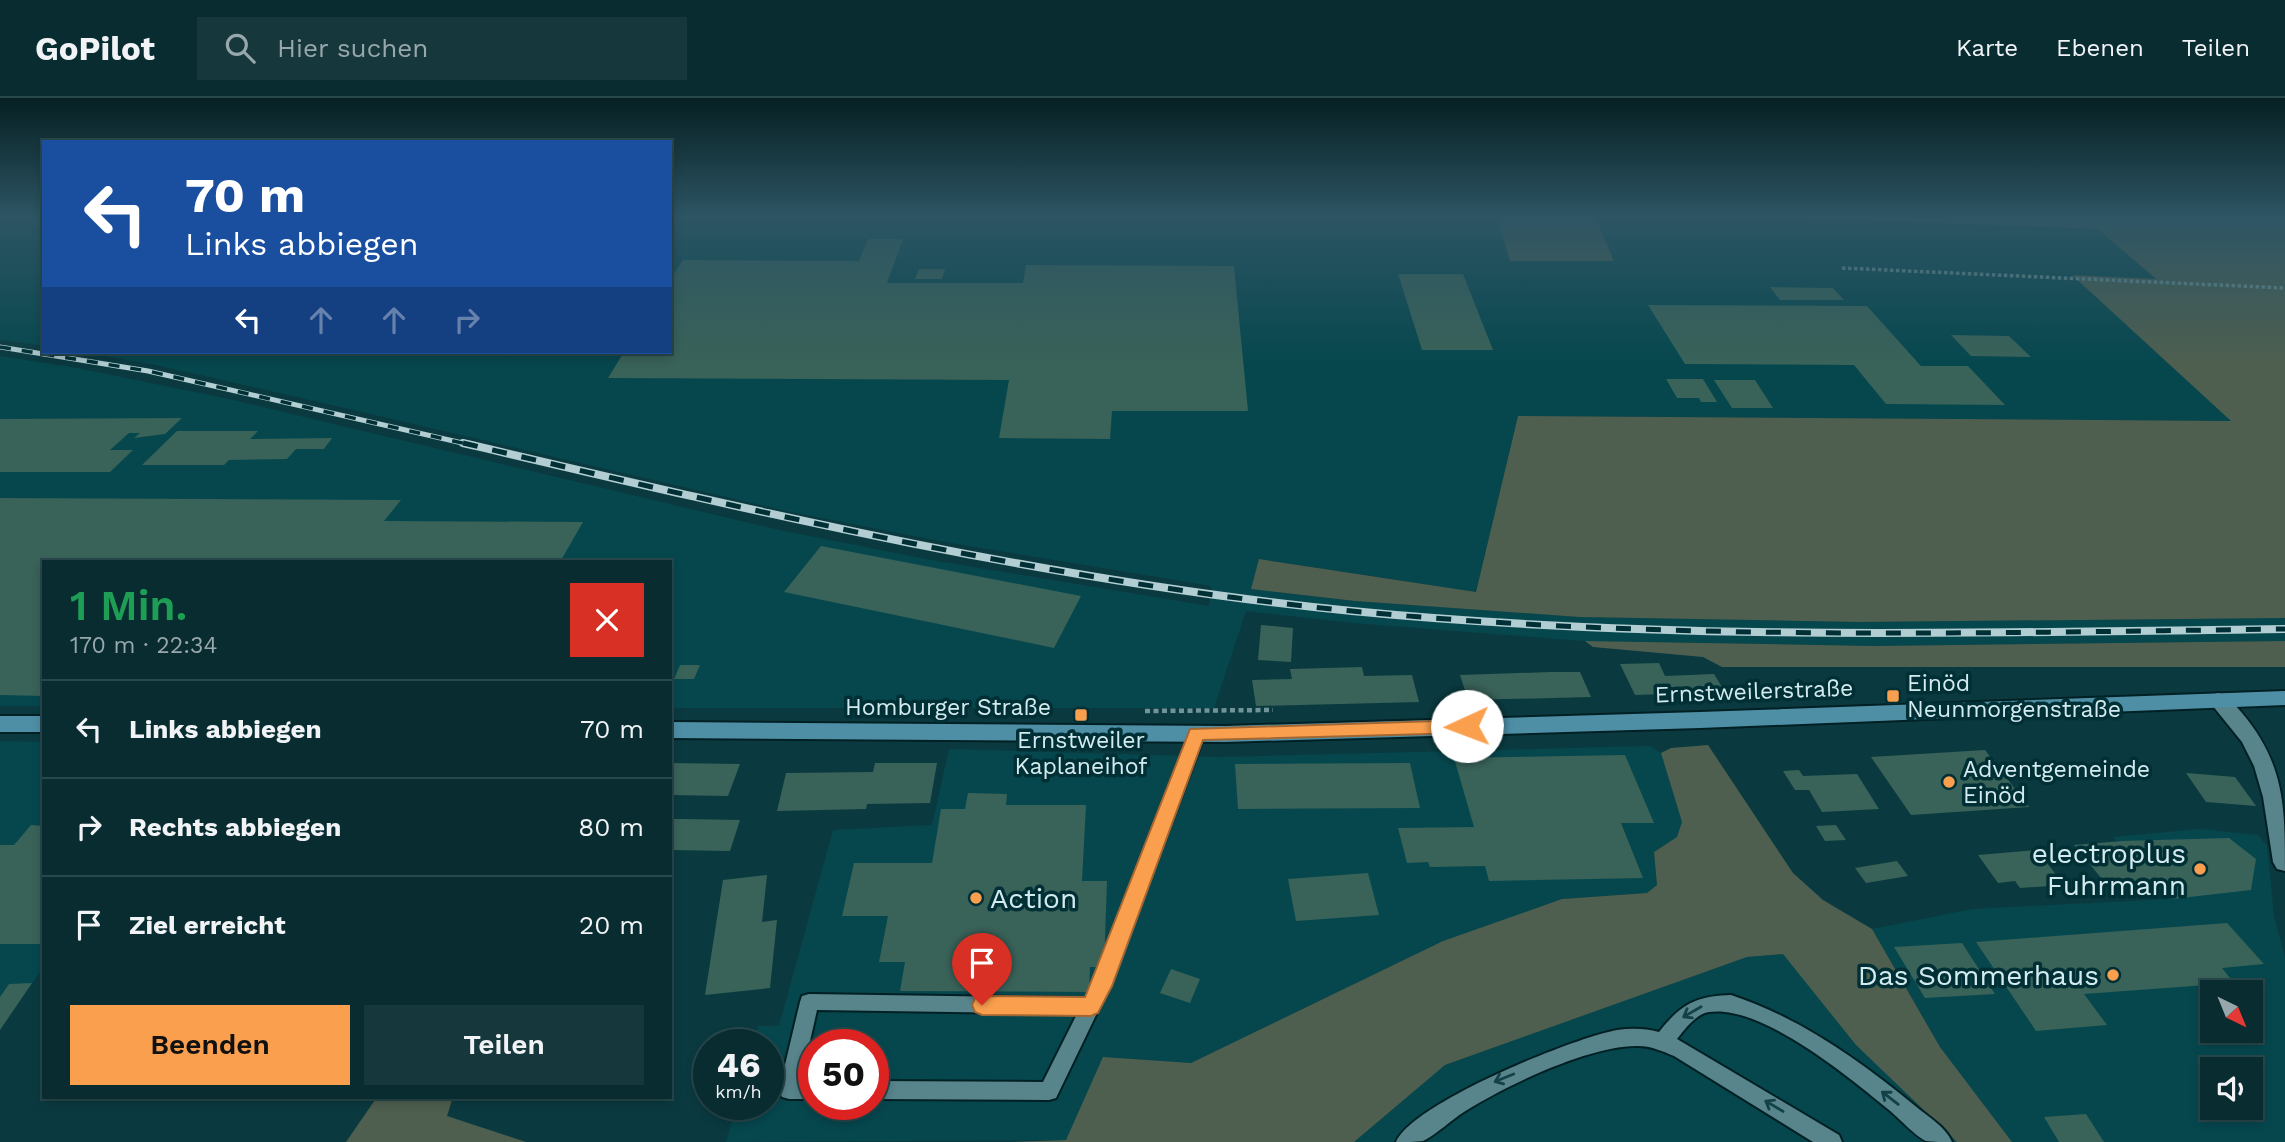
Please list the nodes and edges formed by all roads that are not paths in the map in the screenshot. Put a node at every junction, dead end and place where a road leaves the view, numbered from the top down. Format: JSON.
{"nodes":[{"id":1,"x":2285,"y":698,"type":"edge"},
{"id":2,"x":2218,"y":700,"type":"junction"},
{"id":3,"x":0,"y":724,"type":"edge"},
{"id":4,"x":42,"y":724,"type":"edge"},
{"id":5,"x":672,"y":730,"type":"edge"},
{"id":6,"x":1197,"y":734,"type":"junction"},
{"id":7,"x":1225,"y":734,"type":"joint"},
{"id":8,"x":2285,"y":862,"type":"edge"},
{"id":9,"x":1091,"y":1006,"type":"junction"},
{"id":10,"x":803,"y":1029,"type":"edge"},
{"id":11,"x":1663,"y":1042,"type":"junction"},
{"id":12,"x":798,"y":1050,"type":"edge"},
{"id":13,"x":798,"y":1090,"type":"edge"},
{"id":14,"x":889,"y":1090,"type":"edge"},
{"id":15,"x":1406,"y":1142,"type":"edge"},
{"id":16,"x":1832,"y":1142,"type":"edge"},
{"id":17,"x":1942,"y":1142,"type":"edge"}],
"edges":[{"from":1,"to":2,"type":"main road","name":"Ernstweilerstraße"},
{"from":2,"to":7,"type":"main road","name":"Ernstweilerstraße"},
{"from":2,"to":8,"type":"street"},
{"from":3,"to":4,"type":"main road"},
{"from":5,"to":6,"type":"main road","name":"Homburger Straße"},
{"from":6,"to":7,"type":"main road","name":"Homburger Straße"},
{"from":6,"to":9,"type":"lane"},
{"from":9,"to":10,"type":"lane"},
{"from":9,"to":14,"type":"lane"},
{"from":11,"to":15,"type":"lane","one_way":true},
{"from":16,"to":11,"type":"lane","one_way":true},
{"from":17,"to":11,"type":"lane","one_way":true},
{"from":12,"to":13,"type":"lane"}]}
